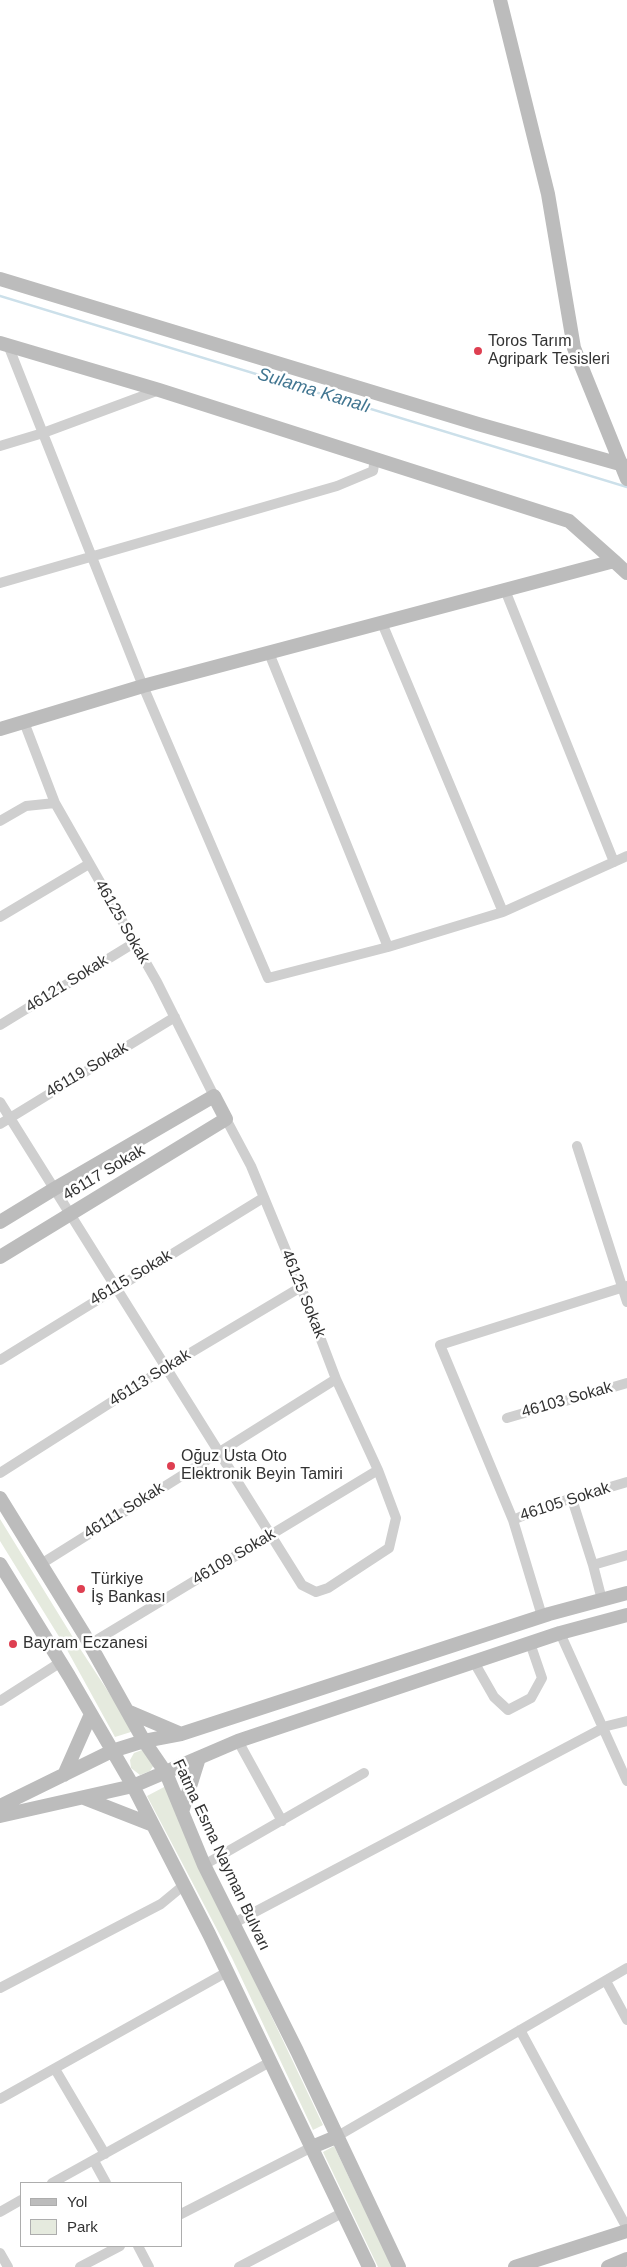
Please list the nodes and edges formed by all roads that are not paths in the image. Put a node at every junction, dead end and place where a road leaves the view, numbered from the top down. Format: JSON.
{"nodes":[{"id":1,"x":500,"y":0,"type":"edge"},
{"id":2,"x":0,"y":279,"type":"edge"},
{"id":3,"x":4,"y":344,"type":"edge"},
{"id":4,"x":159,"y":390,"type":"junction"},
{"id":5,"x":43,"y":433,"type":"junction"},
{"id":6,"x":0,"y":446,"type":"edge"},
{"id":7,"x":375,"y":459,"type":"junction"},
{"id":8,"x":625,"y":466,"type":"edge"},
{"id":9,"x":627,"y":479,"type":"edge"},
{"id":10,"x":91,"y":555,"type":"junction"},
{"id":11,"x":614,"y":561,"type":"junction"},
{"id":12,"x":627,"y":572,"type":"edge"},
{"id":13,"x":0,"y":583,"type":"edge"},
{"id":14,"x":505,"y":590,"type":"junction"},
{"id":15,"x":382,"y":622,"type":"junction"},
{"id":16,"x":268,"y":653,"type":"junction"},
{"id":17,"x":143,"y":686,"type":"junction"},
{"id":18,"x":24,"y":722,"type":"junction"},
{"id":19,"x":0,"y":729,"type":"edge"},
{"id":20,"x":55,"y":803,"type":"junction"},
{"id":21,"x":0,"y":821,"type":"edge"},
{"id":22,"x":627,"y":856,"type":"edge"},
{"id":23,"x":614,"y":862,"type":"junction"},
{"id":24,"x":89,"y":864,"type":"junction"},
{"id":25,"x":503,"y":912,"type":"junction"},
{"id":26,"x":0,"y":918,"type":"edge"},
{"id":27,"x":134,"y":943,"type":"junction"},
{"id":28,"x":388,"y":947,"type":"junction"},
{"id":29,"x":175,"y":1017,"type":"junction"},
{"id":30,"x":0,"y":1025,"type":"edge"},
{"id":31,"x":214,"y":1096,"type":"junction"},
{"id":32,"x":0,"y":1102,"type":"edge"},
{"id":33,"x":10,"y":1117,"type":"junction"},
{"id":34,"x":226,"y":1119,"type":"junction"},
{"id":35,"x":0,"y":1124,"type":"edge"},
{"id":36,"x":577,"y":1146,"type":"dead end"},
{"id":37,"x":54,"y":1188,"type":"junction"},
{"id":38,"x":263,"y":1198,"type":"junction"},
{"id":39,"x":70,"y":1214,"type":"junction"},
{"id":40,"x":0,"y":1222,"type":"edge"},
{"id":41,"x":0,"y":1257,"type":"edge"},
{"id":42,"x":301,"y":1287,"type":"junction"},
{"id":43,"x":625,"y":1287,"type":"edge"},
{"id":44,"x":115,"y":1288,"type":"junction"},
{"id":45,"x":627,"y":1302,"type":"edge"},
{"id":46,"x":0,"y":1360,"type":"edge"},
{"id":47,"x":165,"y":1368,"type":"junction"},
{"id":48,"x":336,"y":1379,"type":"junction"},
{"id":49,"x":627,"y":1383,"type":"edge"},
{"id":50,"x":507,"y":1418,"type":"dead end"},
{"id":51,"x":218,"y":1452,"type":"junction"},
{"id":52,"x":378,"y":1470,"type":"junction"},
{"id":53,"x":0,"y":1473,"type":"edge"},
{"id":54,"x":627,"y":1482,"type":"edge"},
{"id":55,"x":0,"y":1498,"type":"edge"},
{"id":56,"x":572,"y":1499,"type":"junction"},
{"id":57,"x":513,"y":1520,"type":"junction"},
{"id":58,"x":270,"y":1536,"type":"junction"},
{"id":59,"x":627,"y":1555,"type":"edge"},
{"id":60,"x":41,"y":1564,"type":"junction"},
{"id":61,"x":593,"y":1565,"type":"junction"},
{"id":62,"x":2,"y":1571,"type":"edge"},
{"id":63,"x":627,"y":1593,"type":"edge"},
{"id":64,"x":602,"y":1600,"type":"junction"},
{"id":65,"x":542,"y":1616,"type":"junction"},
{"id":66,"x":627,"y":1616,"type":"edge"},
{"id":67,"x":560,"y":1633,"type":"junction"},
{"id":68,"x":530,"y":1643,"type":"junction"},
{"id":69,"x":90,"y":1644,"type":"junction"},
{"id":70,"x":61,"y":1662,"type":"junction"},
{"id":71,"x":474,"y":1662,"type":"junction"},
{"id":72,"x":0,"y":1701,"type":"edge"},
{"id":73,"x":127,"y":1711,"type":"junction"},
{"id":74,"x":91,"y":1714,"type":"junction"},
{"id":75,"x":627,"y":1720,"type":"edge"},
{"id":76,"x":603,"y":1729,"type":"junction"},
{"id":77,"x":181,"y":1734,"type":"junction"},
{"id":78,"x":144,"y":1741,"type":"junction"},
{"id":79,"x":238,"y":1741,"type":"junction"},
{"id":80,"x":112,"y":1751,"type":"junction"},
{"id":81,"x":199,"y":1758,"type":"junction"},
{"id":82,"x":166,"y":1772,"type":"junction"},
{"id":83,"x":364,"y":1773,"type":"dead end"},
{"id":84,"x":64,"y":1775,"type":"junction"},
{"id":85,"x":627,"y":1781,"type":"edge"},
{"id":86,"x":133,"y":1786,"type":"junction"},
{"id":87,"x":84,"y":1798,"type":"junction"},
{"id":88,"x":0,"y":1806,"type":"edge"},
{"id":89,"x":182,"y":1812,"type":"junction"},
{"id":90,"x":0,"y":1816,"type":"edge"},
{"id":91,"x":282,"y":1821,"type":"junction"},
{"id":92,"x":153,"y":1825,"type":"junction"},
{"id":93,"x":204,"y":1865,"type":"junction"},
{"id":94,"x":184,"y":1885,"type":"junction"},
{"id":95,"x":234,"y":1923,"type":"junction"},
{"id":96,"x":627,"y":1968,"type":"edge"},
{"id":97,"x":227,"y":1972,"type":"junction"},
{"id":98,"x":606,"y":1981,"type":"junction"},
{"id":99,"x":0,"y":1988,"type":"edge"},
{"id":100,"x":627,"y":2020,"type":"edge"},
{"id":101,"x":520,"y":2030,"type":"junction"},
{"id":102,"x":270,"y":2062,"type":"junction"},
{"id":103,"x":55,"y":2069,"type":"junction"},
{"id":104,"x":0,"y":2100,"type":"edge"},
{"id":105,"x":336,"y":2136,"type":"junction"},
{"id":106,"x":312,"y":2147,"type":"junction"},
{"id":107,"x":105,"y":2154,"type":"junction"},
{"id":108,"x":94,"y":2160,"type":"junction"},
{"id":109,"x":54,"y":2182,"type":"edge"},
{"id":110,"x":105,"y":2182,"type":"edge"},
{"id":111,"x":20,"y":2201,"type":"edge"},
{"id":112,"x":0,"y":2212,"type":"edge"},
{"id":113,"x":182,"y":2213,"type":"edge"},
{"id":114,"x":342,"y":2213,"type":"junction"},
{"id":115,"x":627,"y":2229,"type":"edge"},
{"id":116,"x":118,"y":2247,"type":"edge"},
{"id":117,"x":139,"y":2247,"type":"edge"},
{"id":118,"x":0,"y":2252,"type":"edge"},
{"id":119,"x":627,"y":2259,"type":"edge"},
{"id":120,"x":8,"y":2267,"type":"edge"},
{"id":121,"x":80,"y":2267,"type":"edge"},
{"id":122,"x":149,"y":2267,"type":"edge"},
{"id":123,"x":239,"y":2267,"type":"edge"},
{"id":124,"x":369,"y":2267,"type":"edge"},
{"id":125,"x":399,"y":2267,"type":"edge"},
{"id":126,"x":515,"y":2267,"type":"edge"},
{"id":127,"x":608,"y":2267,"type":"edge"}],
"edges":[{"from":1,"to":8,"type":"street"},
{"from":2,"to":8,"type":"street"},
{"from":3,"to":4,"type":"street"},
{"from":3,"to":5,"type":"street"},
{"from":4,"to":5,"type":"street"},
{"from":4,"to":7,"type":"street"},
{"from":5,"to":6,"type":"street"},
{"from":5,"to":10,"type":"street"},
{"from":7,"to":10,"type":"street"},
{"from":7,"to":11,"type":"street"},
{"from":8,"to":9,"type":"street"},
{"from":10,"to":13,"type":"street"},
{"from":10,"to":17,"type":"street"},
{"from":11,"to":12,"type":"street"},
{"from":11,"to":14,"type":"street"},
{"from":14,"to":15,"type":"street"},
{"from":14,"to":23,"type":"street"},
{"from":15,"to":16,"type":"street"},
{"from":15,"to":25,"type":"street"},
{"from":16,"to":17,"type":"street"},
{"from":16,"to":28,"type":"street"},
{"from":17,"to":18,"type":"street"},
{"from":17,"to":28,"type":"street"},
{"from":18,"to":19,"type":"street"},
{"from":18,"to":20,"type":"street","name":"46125 Sokak"},
{"from":20,"to":21,"type":"street"},
{"from":20,"to":24,"type":"street","name":"46125 Sokak"},
{"from":22,"to":23,"type":"street"},
{"from":23,"to":25,"type":"street"},
{"from":24,"to":26,"type":"street"},
{"from":24,"to":27,"type":"street","name":"46125 Sokak"},
{"from":25,"to":28,"type":"street"},
{"from":27,"to":29,"type":"street","name":"46125 Sokak"},
{"from":27,"to":30,"type":"street","name":"46121 Sokak"},
{"from":29,"to":31,"type":"street","name":"46125 Sokak"},
{"from":29,"to":33,"type":"street","name":"46119 Sokak"},
{"from":31,"to":34,"type":"street"},
{"from":31,"to":37,"type":"street","name":"46117 Sokak"},
{"from":32,"to":33,"type":"street","name":"46125 Sokak"},
{"from":33,"to":35,"type":"street","name":"46119 Sokak"},
{"from":33,"to":37,"type":"street","name":"46125 Sokak"},
{"from":34,"to":38,"type":"street","name":"46125 Sokak"},
{"from":34,"to":39,"type":"street","name":"46117 Sokak"},
{"from":36,"to":43,"type":"street"},
{"from":37,"to":39,"type":"street","name":"46125 Sokak"},
{"from":37,"to":40,"type":"street","name":"46117 Sokak"},
{"from":38,"to":42,"type":"street","name":"46125 Sokak"},
{"from":38,"to":44,"type":"street","name":"46115 Sokak"},
{"from":39,"to":41,"type":"street","name":"46117 Sokak"},
{"from":39,"to":44,"type":"street","name":"46125 Sokak"},
{"from":42,"to":47,"type":"street","name":"46113 Sokak"},
{"from":42,"to":48,"type":"street","name":"46125 Sokak"},
{"from":43,"to":45,"type":"street"},
{"from":43,"to":57,"type":"street"},
{"from":44,"to":46,"type":"street","name":"46115 Sokak"},
{"from":44,"to":47,"type":"street","name":"46125 Sokak"},
{"from":47,"to":51,"type":"street","name":"46125 Sokak"},
{"from":47,"to":53,"type":"street","name":"46113 Sokak"},
{"from":48,"to":51,"type":"street","name":"46111 Sokak"},
{"from":48,"to":52,"type":"street","name":"46125 Sokak"},
{"from":49,"to":50,"type":"street","name":"46103 Sokak"},
{"from":51,"to":58,"type":"street","name":"46125 Sokak"},
{"from":51,"to":60,"type":"street","name":"46111 Sokak"},
{"from":52,"to":58,"type":"street","name":"46109 Sokak"},
{"from":52,"to":58,"type":"street","name":"46125 Sokak"},
{"from":54,"to":56,"type":"street","name":"46105 Sokak"},
{"from":55,"to":60,"type":"street","name":"Fatma Esma Nayman Bulvarı"},
{"from":56,"to":57,"type":"street","name":"46105 Sokak"},
{"from":56,"to":61,"type":"street"},
{"from":57,"to":65,"type":"street","name":"46105 Sokak"},
{"from":58,"to":69,"type":"street","name":"46109 Sokak"},
{"from":59,"to":61,"type":"street"},
{"from":60,"to":69,"type":"street","name":"Fatma Esma Nayman Bulvarı"},
{"from":61,"to":64,"type":"street"},
{"from":62,"to":70,"type":"street"},
{"from":63,"to":64,"type":"street"},
{"from":64,"to":65,"type":"street"},
{"from":65,"to":77,"type":"street"},
{"from":66,"to":67,"type":"street"},
{"from":67,"to":68,"type":"street"},
{"from":67,"to":76,"type":"street"},
{"from":68,"to":71,"type":"street"},
{"from":68,"to":71,"type":"street"},
{"from":69,"to":73,"type":"street","name":"Fatma Esma Nayman Bulvarı"},
{"from":70,"to":72,"type":"street"},
{"from":70,"to":74,"type":"street"},
{"from":71,"to":79,"type":"street"},
{"from":73,"to":77,"type":"street"},
{"from":73,"to":78,"type":"street","name":"Fatma Esma Nayman Bulvarı"},
{"from":74,"to":80,"type":"street"},
{"from":74,"to":84,"type":"street"},
{"from":75,"to":76,"type":"street"},
{"from":76,"to":85,"type":"street"},
{"from":76,"to":95,"type":"street"},
{"from":77,"to":78,"type":"street"},
{"from":78,"to":80,"type":"street"},
{"from":78,"to":82,"type":"street","name":"Fatma Esma Nayman Bulvarı"},
{"from":79,"to":81,"type":"street"},
{"from":79,"to":91,"type":"street"},
{"from":80,"to":84,"type":"street"},
{"from":80,"to":86,"type":"street"},
{"from":81,"to":82,"type":"street"},
{"from":81,"to":89,"type":"street"},
{"from":82,"to":86,"type":"street"},
{"from":82,"to":89,"type":"street","name":"Fatma Esma Nayman Bulvarı"},
{"from":83,"to":91,"type":"street"},
{"from":84,"to":88,"type":"street"},
{"from":86,"to":87,"type":"street"},
{"from":86,"to":92,"type":"street"},
{"from":87,"to":90,"type":"street"},
{"from":87,"to":92,"type":"street"},
{"from":89,"to":93,"type":"street","name":"Fatma Esma Nayman Bulvarı"},
{"from":91,"to":93,"type":"street"},
{"from":92,"to":94,"type":"street"},
{"from":93,"to":95,"type":"street","name":"Fatma Esma Nayman Bulvarı"},
{"from":94,"to":97,"type":"street"},
{"from":94,"to":99,"type":"street"},
{"from":95,"to":105,"type":"street","name":"Fatma Esma Nayman Bulvarı"},
{"from":96,"to":98,"type":"street"},
{"from":97,"to":102,"type":"street"},
{"from":97,"to":103,"type":"street"},
{"from":98,"to":100,"type":"street"},
{"from":98,"to":101,"type":"street"},
{"from":101,"to":105,"type":"street"},
{"from":101,"to":115,"type":"street"},
{"from":102,"to":106,"type":"street"},
{"from":102,"to":107,"type":"street"},
{"from":103,"to":104,"type":"street"},
{"from":103,"to":107,"type":"street"},
{"from":105,"to":106,"type":"street"},
{"from":105,"to":125,"type":"street","name":"Fatma Esma Nayman Bulvarı"},
{"from":106,"to":113,"type":"street"},
{"from":106,"to":114,"type":"street"},
{"from":107,"to":108,"type":"street"},
{"from":108,"to":109,"type":"street"},
{"from":108,"to":110,"type":"street"},
{"from":111,"to":112,"type":"street"},
{"from":114,"to":123,"type":"street"},
{"from":114,"to":124,"type":"street"},
{"from":115,"to":126,"type":"street"},
{"from":116,"to":121,"type":"street"},
{"from":117,"to":122,"type":"street"},
{"from":118,"to":120,"type":"street"},
{"from":119,"to":127,"type":"street"}]}
